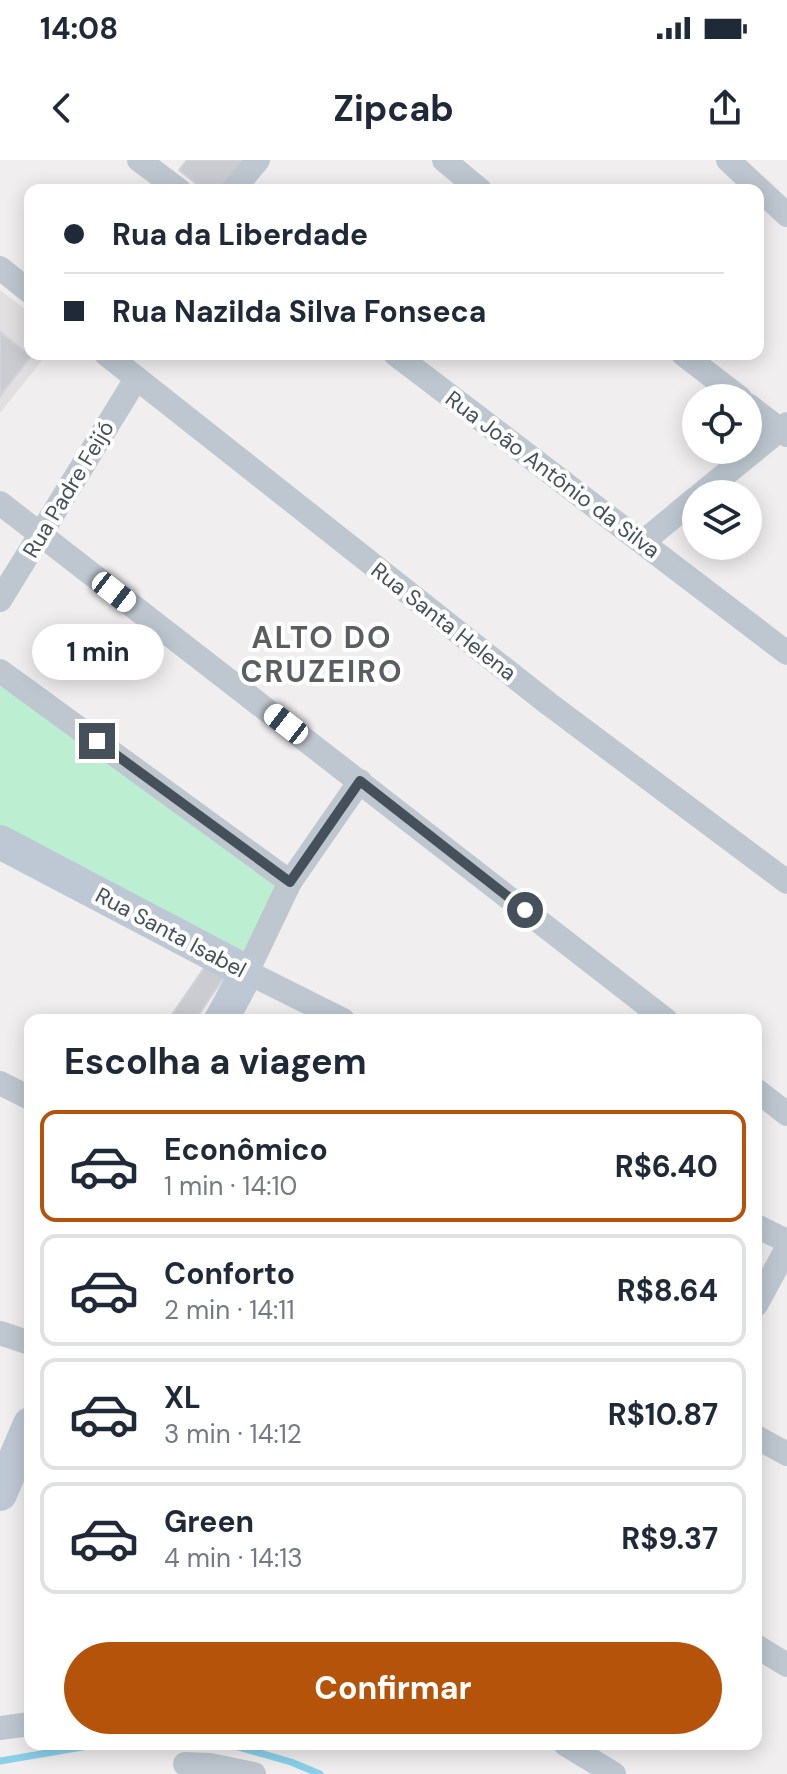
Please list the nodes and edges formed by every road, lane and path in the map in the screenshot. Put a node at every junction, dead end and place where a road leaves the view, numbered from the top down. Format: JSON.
{"nodes":[{"id":1,"x":139,"y":160,"type":"edge"},
{"id":2,"x":258,"y":160,"type":"edge"},
{"id":3,"x":444,"y":160,"type":"edge"},
{"id":4,"x":728,"y":160,"type":"edge"},
{"id":5,"x":171,"y":184,"type":"edge"},
{"id":6,"x":238,"y":184,"type":"edge"},
{"id":7,"x":473,"y":184,"type":"edge"},
{"id":8,"x":754,"y":184,"type":"edge"},
{"id":9,"x":764,"y":194,"type":"edge"},
{"id":10,"x":787,"y":215,"type":"edge"},
{"id":11,"x":0,"y":268,"type":"edge"},
{"id":12,"x":24,"y":287,"type":"edge"},
{"id":13,"x":113,"y":360,"type":"edge"},
{"id":14,"x":403,"y":360,"type":"edge"},
{"id":15,"x":691,"y":360,"type":"edge"},
{"id":16,"x":136,"y":379,"type":"junction"},
{"id":17,"x":722,"y":384,"type":"edge"},
{"id":18,"x":762,"y":414,"type":"edge"},
{"id":19,"x":785,"y":429,"type":"edge"},
{"id":20,"x":719,"y":480,"type":"edge"},
{"id":21,"x":0,"y":503,"type":"edge"},
{"id":22,"x":682,"y":510,"type":"edge"},
{"id":23,"x":41,"y":535,"type":"junction"},
{"id":24,"x":643,"y":542,"type":"junction"},
{"id":25,"x":0,"y":600,"type":"edge"},
{"id":26,"x":787,"y":653,"type":"edge"},
{"id":27,"x":0,"y":671,"type":"edge"},
{"id":28,"x":360,"y":781,"type":"junction"},
{"id":29,"x":0,"y":842,"type":"edge"},
{"id":30,"x":290,"y":882,"type":"junction"},
{"id":31,"x":787,"y":882,"type":"edge"},
{"id":32,"x":247,"y":972,"type":"junction"},
{"id":33,"x":224,"y":1014,"type":"edge"},
{"id":34,"x":331,"y":1014,"type":"edge"},
{"id":35,"x":658,"y":1014,"type":"edge"},
{"id":36,"x":0,"y":1083,"type":"edge"},
{"id":37,"x":24,"y":1095,"type":"edge"},
{"id":38,"x":762,"y":1095,"type":"edge"},
{"id":39,"x":787,"y":1114,"type":"edge"},
{"id":40,"x":762,"y":1229,"type":"edge"},
{"id":41,"x":787,"y":1241,"type":"edge"},
{"id":42,"x":787,"y":1248,"type":"edge"},
{"id":43,"x":762,"y":1294,"type":"edge"},
{"id":44,"x":0,"y":1333,"type":"edge"},
{"id":45,"x":24,"y":1341,"type":"edge"},
{"id":46,"x":24,"y":1438,"type":"edge"},
{"id":47,"x":762,"y":1440,"type":"edge"},
{"id":48,"x":787,"y":1454,"type":"edge"},
{"id":49,"x":0,"y":1494,"type":"edge"},
{"id":50,"x":762,"y":1650,"type":"edge"},
{"id":51,"x":787,"y":1665,"type":"edge"},
{"id":52,"x":24,"y":1725,"type":"edge"},
{"id":53,"x":0,"y":1728,"type":"edge"},
{"id":54,"x":575,"y":1750,"type":"edge"},
{"id":55,"x":185,"y":1766,"type":"edge"},
{"id":56,"x":254,"y":1774,"type":"edge"},
{"id":57,"x":614,"y":1774,"type":"edge"}],
"edges":[{"from":1,"to":5,"type":"street"},
{"from":2,"to":6,"type":"street"},
{"from":3,"to":7,"type":"street"},
{"from":4,"to":8,"type":"street"},
{"from":9,"to":10,"type":"street"},
{"from":11,"to":12,"type":"street"},
{"from":13,"to":16,"type":"street","name":"Rua Santa Helena"},
{"from":14,"to":24,"type":"street","name":"Rua João Antônio da Silva"},
{"from":15,"to":17,"type":"street"},
{"from":16,"to":23,"type":"street","name":"Rua Padre Feijó"},
{"from":16,"to":31,"type":"street","name":"Rua Santa Helena"},
{"from":18,"to":19,"type":"street"},
{"from":19,"to":20,"type":"street"},
{"from":21,"to":23,"type":"street"},
{"from":22,"to":24,"type":"street"},
{"from":23,"to":25,"type":"street","name":"Rua Padre Feijó"},
{"from":23,"to":28,"type":"street"},
{"from":24,"to":26,"type":"street","name":"Rua João Antônio da Silva"},
{"from":27,"to":30,"type":"street"},
{"from":28,"to":30,"type":"street"},
{"from":28,"to":35,"type":"street"},
{"from":29,"to":32,"type":"street","name":"Rua Santa Isabel"},
{"from":30,"to":32,"type":"street"},
{"from":32,"to":33,"type":"street"},
{"from":32,"to":34,"type":"street","name":"Rua Santa Isabel"},
{"from":36,"to":37,"type":"street"},
{"from":38,"to":39,"type":"street"},
{"from":40,"to":41,"type":"street"},
{"from":42,"to":43,"type":"street"},
{"from":44,"to":45,"type":"street"},
{"from":46,"to":49,"type":"street"},
{"from":47,"to":48,"type":"street"},
{"from":50,"to":51,"type":"street"},
{"from":52,"to":53,"type":"street"},
{"from":54,"to":57,"type":"street"},
{"from":55,"to":56,"type":"street"}]}
